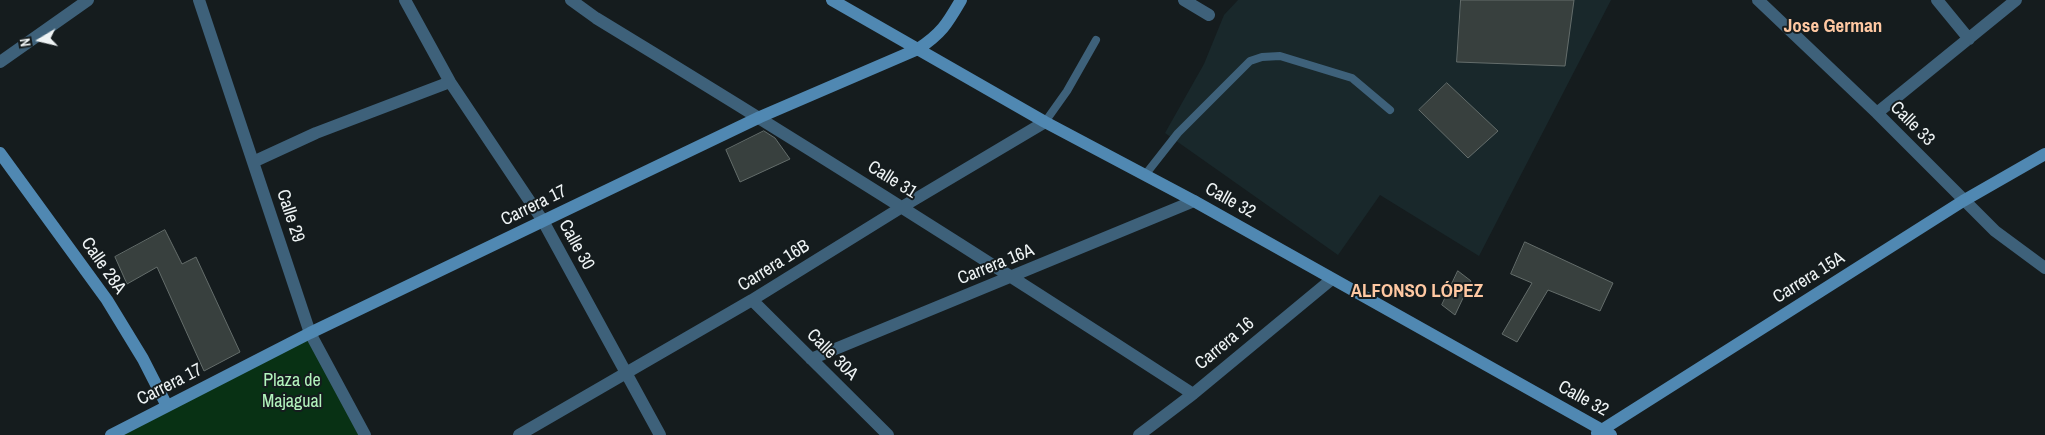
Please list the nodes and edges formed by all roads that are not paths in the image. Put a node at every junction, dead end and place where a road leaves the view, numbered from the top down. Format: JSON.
{"nodes":[{"id":1,"x":88,"y":0,"type":"edge"},
{"id":2,"x":199,"y":0,"type":"edge"},
{"id":3,"x":405,"y":0,"type":"edge"},
{"id":4,"x":571,"y":0,"type":"edge"},
{"id":5,"x":832,"y":0,"type":"edge"},
{"id":6,"x":960,"y":0,"type":"edge"},
{"id":7,"x":1184,"y":0,"type":"edge"},
{"id":8,"x":1758,"y":0,"type":"edge"},
{"id":9,"x":1937,"y":0,"type":"edge"},
{"id":10,"x":2016,"y":0,"type":"edge"},
{"id":11,"x":1208,"y":15,"type":"dead end"},
{"id":12,"x":1969,"y":39,"type":"junction"},
{"id":13,"x":1096,"y":40,"type":"dead end"},
{"id":14,"x":918,"y":48,"type":"junction"},
{"id":15,"x":0,"y":62,"type":"edge"},
{"id":16,"x":450,"y":82,"type":"junction"},
{"id":17,"x":1390,"y":110,"type":"dead end"},
{"id":18,"x":1877,"y":113,"type":"junction"},
{"id":19,"x":760,"y":117,"type":"junction"},
{"id":20,"x":1045,"y":122,"type":"junction"},
{"id":21,"x":0,"y":153,"type":"edge"},
{"id":22,"x":2045,"y":154,"type":"edge"},
{"id":23,"x":254,"y":162,"type":"junction"},
{"id":24,"x":1145,"y":176,"type":"junction"},
{"id":25,"x":1194,"y":201,"type":"junction"},
{"id":26,"x":1963,"y":201,"type":"junction"},
{"id":27,"x":902,"y":207,"type":"junction"},
{"id":28,"x":543,"y":221,"type":"junction"},
{"id":29,"x":2045,"y":268,"type":"edge"},
{"id":30,"x":1013,"y":277,"type":"junction"},
{"id":31,"x":1332,"y":279,"type":"junction"},
{"id":32,"x":752,"y":300,"type":"junction"},
{"id":33,"x":310,"y":333,"type":"junction"},
{"id":34,"x":811,"y":359,"type":"junction"},
{"id":35,"x":627,"y":374,"type":"junction"},
{"id":36,"x":1192,"y":394,"type":"junction"},
{"id":37,"x":168,"y":406,"type":"junction"},
{"id":38,"x":1603,"y":433,"type":"edge"},
{"id":39,"x":111,"y":435,"type":"edge"},
{"id":40,"x":365,"y":435,"type":"edge"},
{"id":41,"x":519,"y":435,"type":"edge"},
{"id":42,"x":660,"y":435,"type":"edge"},
{"id":43,"x":888,"y":435,"type":"edge"},
{"id":44,"x":1139,"y":435,"type":"edge"}],
"edges":[{"from":1,"to":15,"type":"street"},
{"from":2,"to":23,"type":"street","name":"Calle 29"},
{"from":3,"to":16,"type":"street","name":"Calle 30"},
{"from":4,"to":19,"type":"street","name":"Calle 31"},
{"from":5,"to":14,"type":"main road","name":"Calle 32"},
{"from":6,"to":14,"type":"main road","name":"Carrera 17"},
{"from":7,"to":11,"type":"street"},
{"from":8,"to":18,"type":"street","name":"Calle 33"},
{"from":9,"to":12,"type":"street"},
{"from":10,"to":12,"type":"street"},
{"from":12,"to":18,"type":"street"},
{"from":13,"to":20,"type":"lane"},
{"from":14,"to":19,"type":"main road","name":"Carrera 17"},
{"from":14,"to":20,"type":"main road","name":"Calle 32"},
{"from":16,"to":23,"type":"street"},
{"from":16,"to":28,"type":"street","name":"Calle 30"},
{"from":17,"to":24,"type":"lane"},
{"from":18,"to":26,"type":"street","name":"Calle 33"},
{"from":19,"to":27,"type":"street","name":"Calle 31"},
{"from":19,"to":28,"type":"main road","name":"Carrera 17"},
{"from":20,"to":24,"type":"main road","name":"Calle 32"},
{"from":20,"to":27,"type":"street","name":"Carrera 16B"},
{"from":21,"to":37,"type":"main road","name":"Calle 28A"},
{"from":22,"to":26,"type":"main road","name":"Carrera 15A"},
{"from":23,"to":33,"type":"street","name":"Calle 29"},
{"from":24,"to":25,"type":"main road","name":"Calle 32"},
{"from":25,"to":30,"type":"street","name":"Carrera 16A"},
{"from":25,"to":31,"type":"main road","name":"Calle 32"},
{"from":26,"to":29,"type":"street","name":"Calle 33"},
{"from":26,"to":38,"type":"main road","name":"Carrera 15A"},
{"from":27,"to":30,"type":"street","name":"Calle 31"},
{"from":27,"to":32,"type":"street","name":"Carrera 16B"},
{"from":28,"to":33,"type":"main road","name":"Carrera 17"},
{"from":28,"to":35,"type":"street","name":"Calle 30"},
{"from":30,"to":34,"type":"street","name":"Carrera 16A"},
{"from":30,"to":36,"type":"street","name":"Calle 31"},
{"from":31,"to":36,"type":"street","name":"Carrera 16"},
{"from":31,"to":38,"type":"main road","name":"Calle 32"},
{"from":32,"to":34,"type":"street","name":"Calle 30A"},
{"from":32,"to":35,"type":"street","name":"Carrera 16B"},
{"from":33,"to":37,"type":"main road","name":"Carrera 17"},
{"from":33,"to":40,"type":"street","name":"Calle 29"},
{"from":34,"to":43,"type":"street","name":"Calle 30A"},
{"from":35,"to":41,"type":"street","name":"Carrera 16B"},
{"from":35,"to":42,"type":"street","name":"Calle 30"},
{"from":36,"to":44,"type":"street","name":"Carrera 16"},
{"from":37,"to":39,"type":"main road","name":"Carrera 17"}]}
